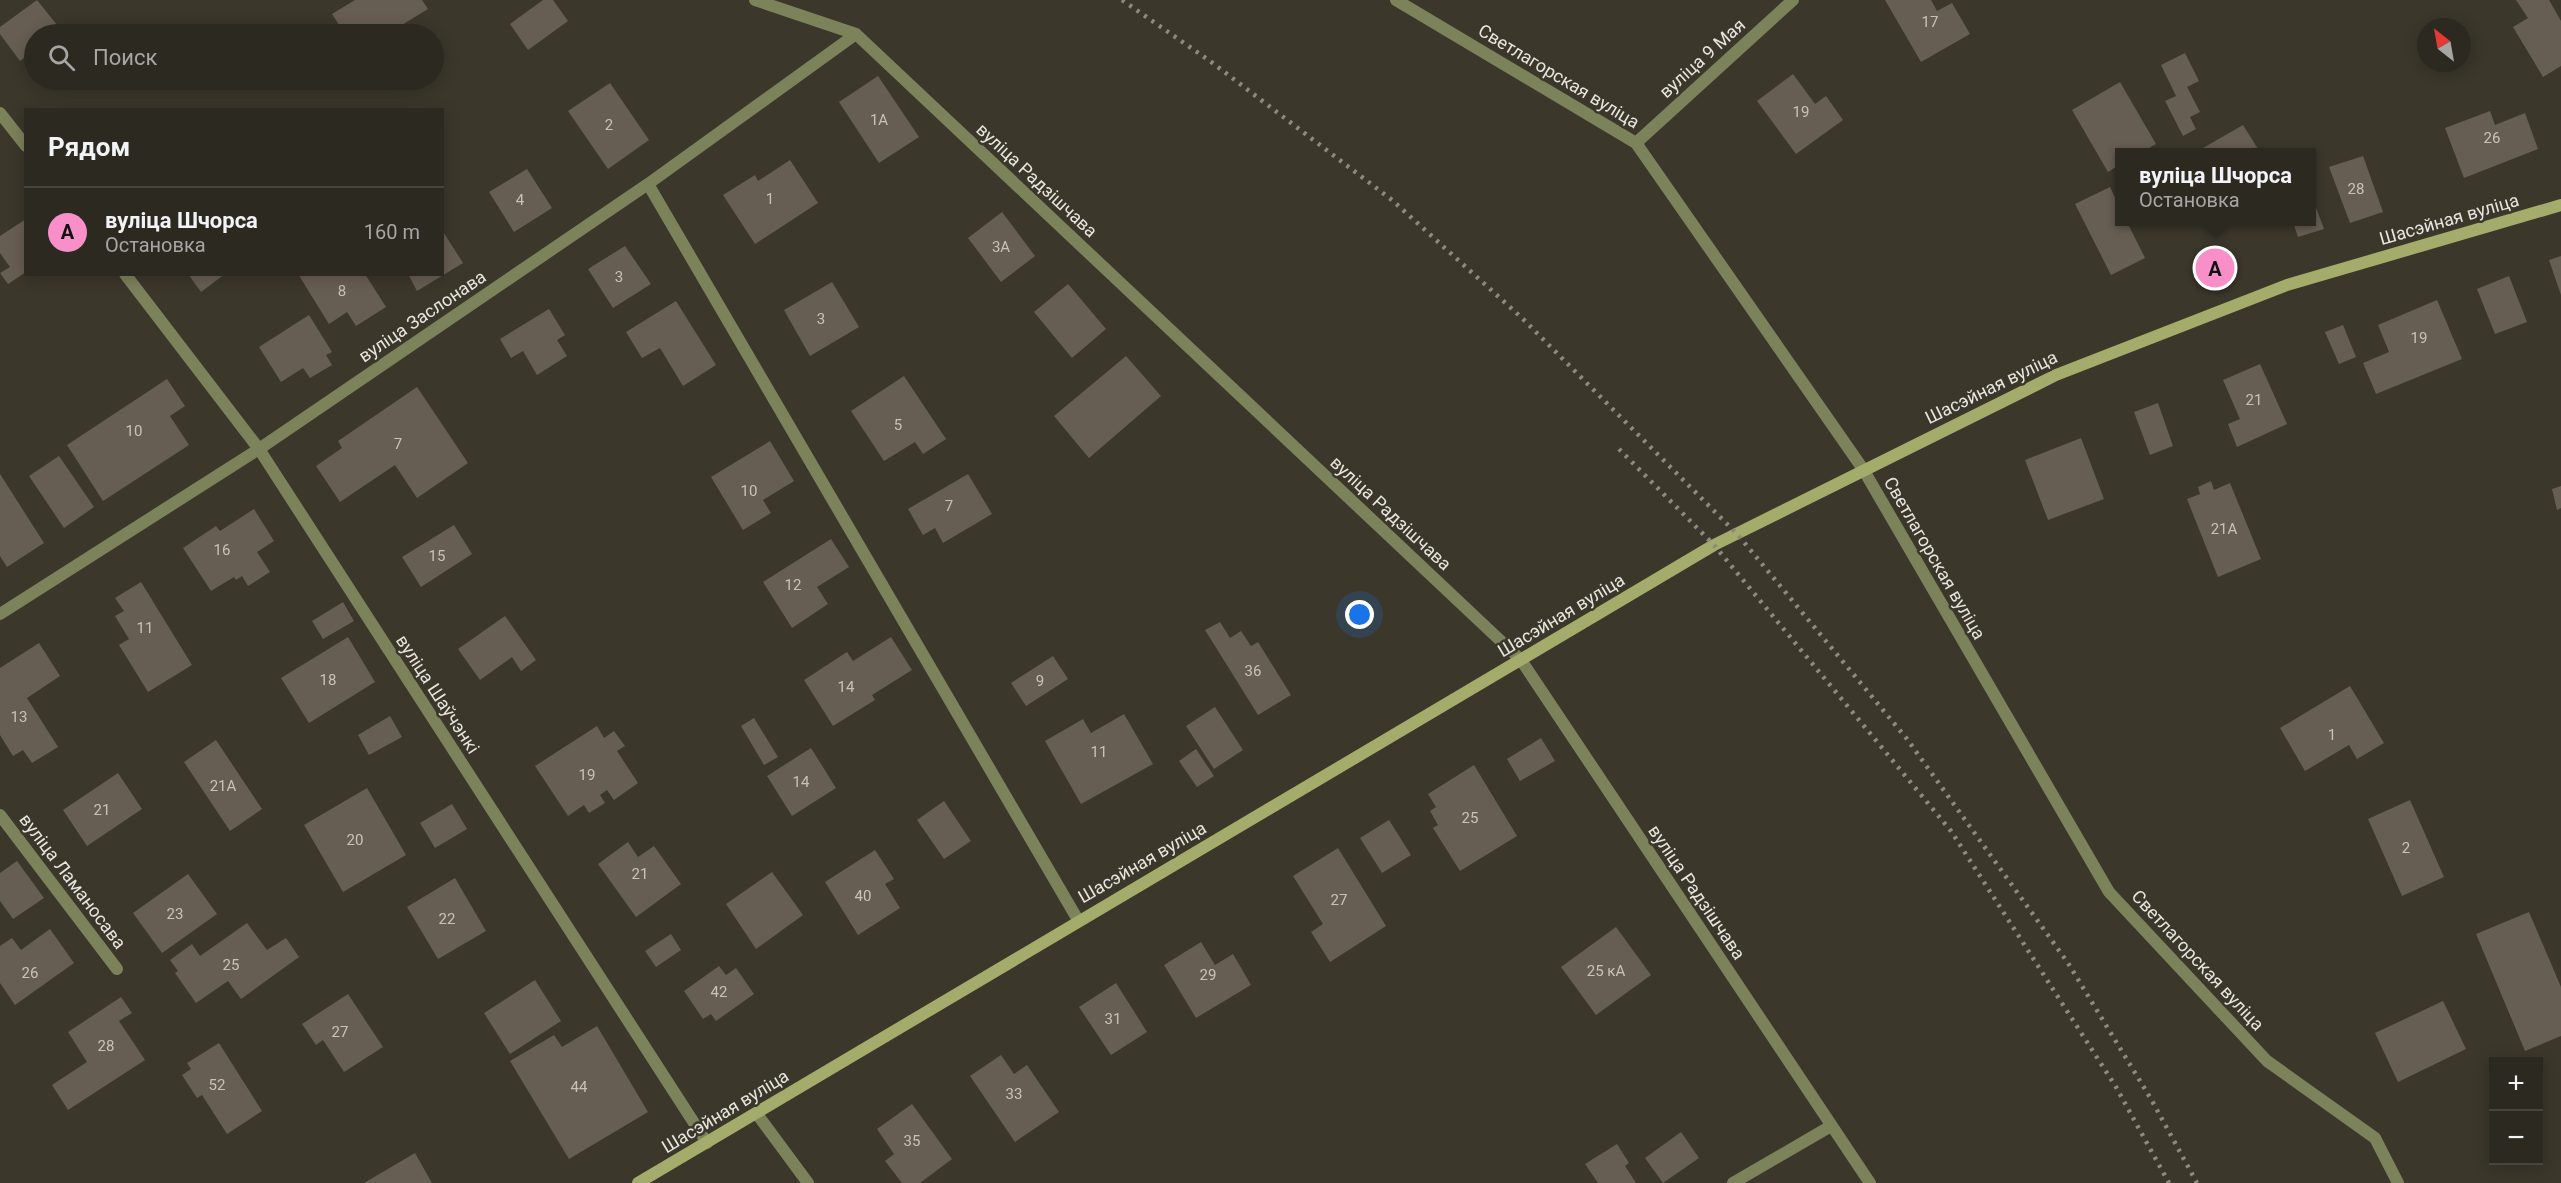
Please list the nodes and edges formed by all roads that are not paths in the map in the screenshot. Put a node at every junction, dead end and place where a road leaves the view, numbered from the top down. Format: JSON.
{"nodes":[{"id":1,"x":755,"y":0,"type":"edge"},
{"id":2,"x":1396,"y":0,"type":"edge"},
{"id":3,"x":1793,"y":0,"type":"edge"},
{"id":4,"x":856,"y":34,"type":"junction"},
{"id":5,"x":0,"y":113,"type":"edge"},
{"id":6,"x":24,"y":143,"type":"edge"},
{"id":7,"x":1636,"y":143,"type":"junction"},
{"id":8,"x":648,"y":184,"type":"junction"},
{"id":9,"x":2561,"y":205,"type":"edge"},
{"id":10,"x":126,"y":276,"type":"edge"},
{"id":11,"x":259,"y":449,"type":"junction"},
{"id":12,"x":1863,"y":469,"type":"junction"},
{"id":13,"x":0,"y":614,"type":"edge"},
{"id":14,"x":1521,"y":660,"type":"junction"},
{"id":15,"x":0,"y":815,"type":"edge"},
{"id":16,"x":1078,"y":920,"type":"junction"},
{"id":17,"x":117,"y":969,"type":"dead end"},
{"id":18,"x":757,"y":1114,"type":"junction"},
{"id":19,"x":1831,"y":1126,"type":"junction"},
{"id":20,"x":707,"y":1143,"type":"junction"},
{"id":21,"x":638,"y":1183,"type":"edge"},
{"id":22,"x":808,"y":1183,"type":"edge"},
{"id":23,"x":1733,"y":1183,"type":"edge"},
{"id":24,"x":1870,"y":1183,"type":"edge"},
{"id":25,"x":2398,"y":1183,"type":"edge"}],
"edges":[{"from":1,"to":4,"type":"street","name":"вуліца Радзішчава"},
{"from":2,"to":7,"type":"street","name":"Светлагорская вуліца"},
{"from":3,"to":7,"type":"street","name":"вуліца 9 Мая"},
{"from":4,"to":8,"type":"street","name":"вуліца Заслонава"},
{"from":4,"to":14,"type":"street","name":"вуліца Радзішчава"},
{"from":5,"to":6,"type":"street"},
{"from":7,"to":12,"type":"street","name":"Светлагорская вуліца"},
{"from":8,"to":11,"type":"street","name":"вуліца Заслонава"},
{"from":8,"to":16,"type":"street"},
{"from":9,"to":12,"type":"main road","name":"Шасэйная вуліца"},
{"from":10,"to":11,"type":"street","name":"вуліца Шаўчэнкі"},
{"from":11,"to":13,"type":"street","name":"вуліца Заслонава"},
{"from":11,"to":20,"type":"street","name":"вуліца Шаўчэнкі"},
{"from":12,"to":14,"type":"main road","name":"Шасэйная вуліца"},
{"from":12,"to":25,"type":"street","name":"Светлагорская вуліца"},
{"from":14,"to":16,"type":"main road","name":"Шасэйная вуліца"},
{"from":14,"to":19,"type":"street","name":"вуліца Радзішчава"},
{"from":15,"to":17,"type":"street","name":"вуліца Ламаносава"},
{"from":16,"to":18,"type":"main road","name":"Шасэйная вуліца"},
{"from":18,"to":20,"type":"main road","name":"Шасэйная вуліца"},
{"from":18,"to":22,"type":"street"},
{"from":19,"to":23,"type":"street"},
{"from":19,"to":24,"type":"street","name":"вуліца Радзішчава"},
{"from":20,"to":21,"type":"main road","name":"Шасэйная вуліца"}]}
